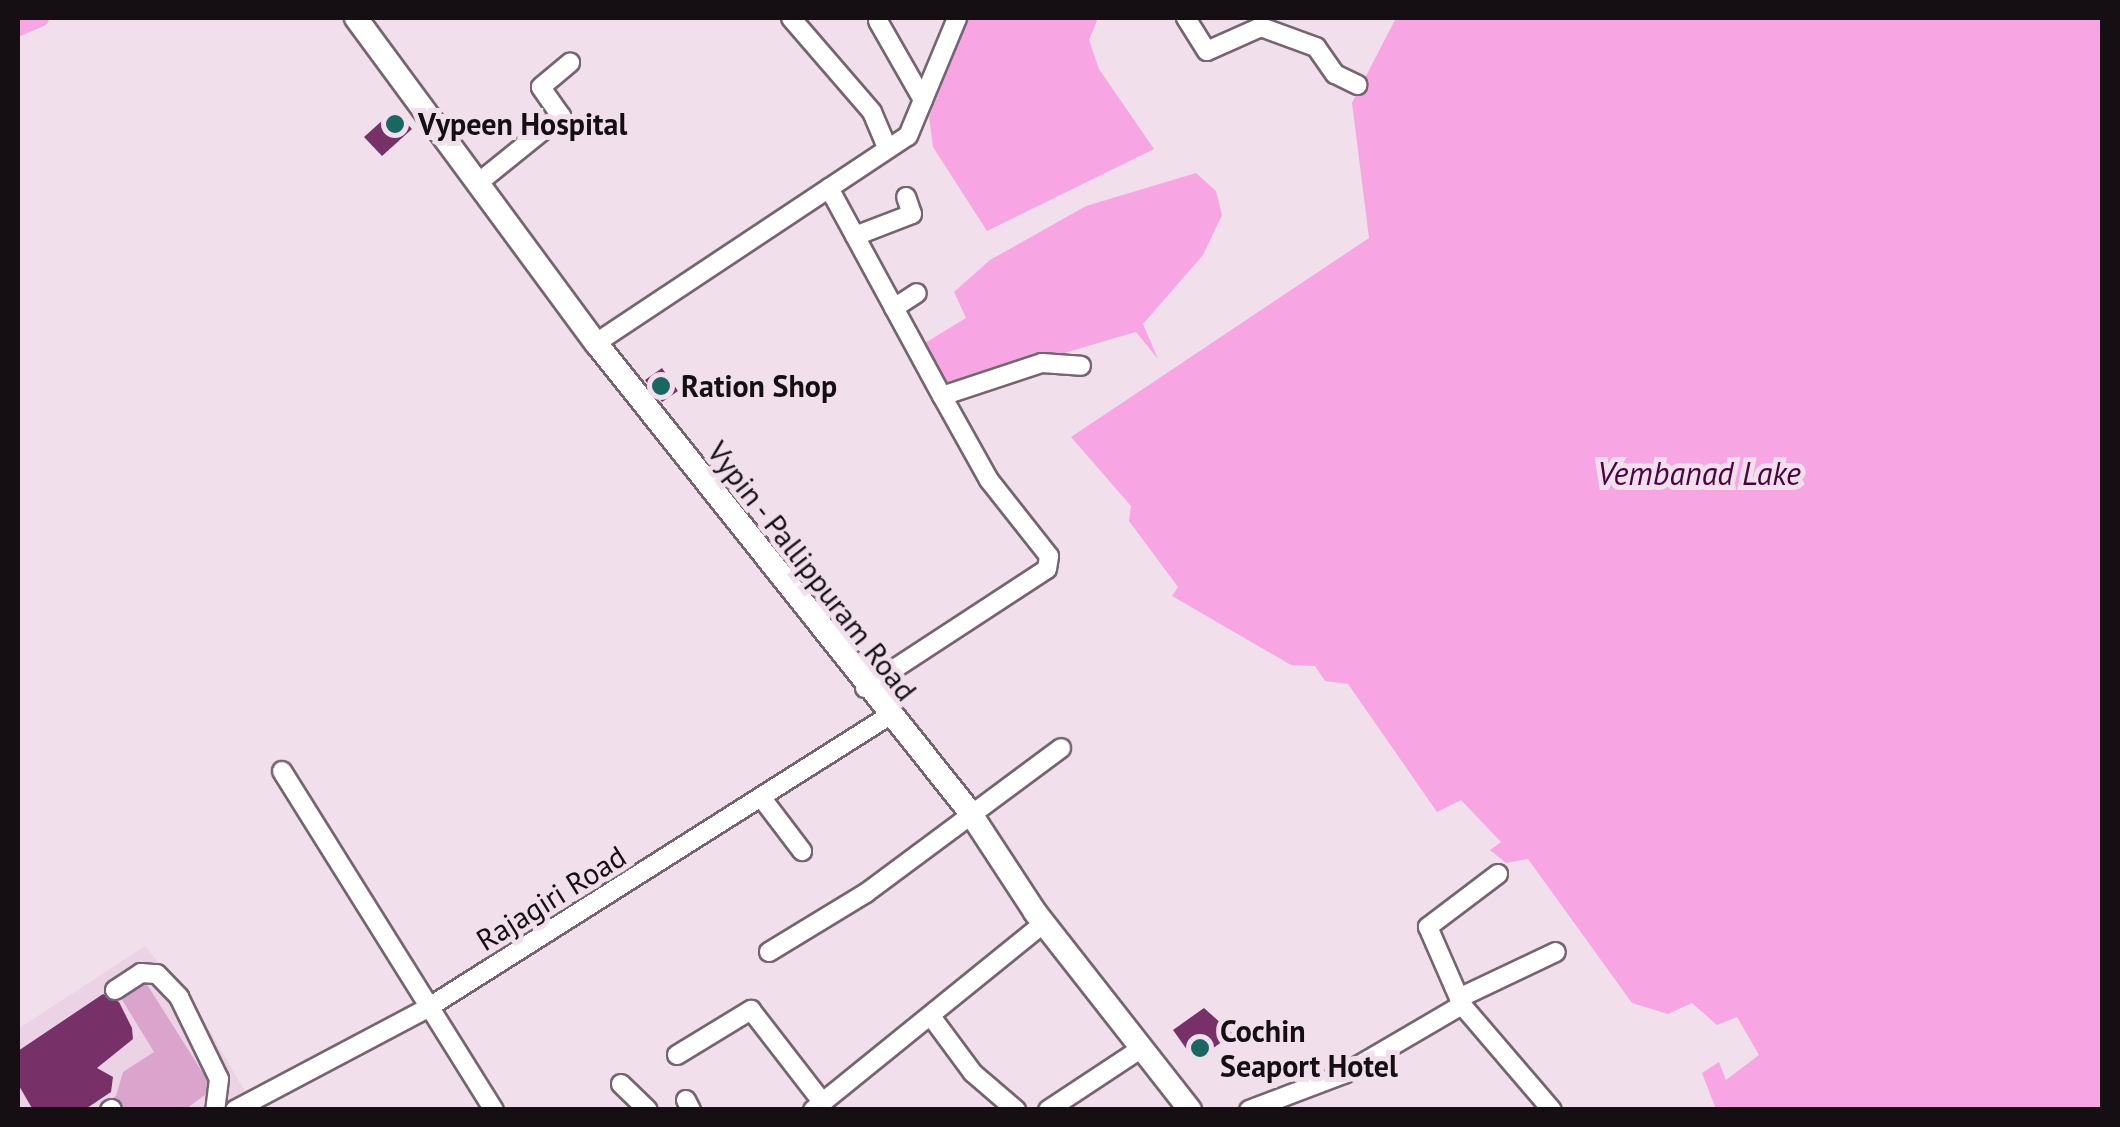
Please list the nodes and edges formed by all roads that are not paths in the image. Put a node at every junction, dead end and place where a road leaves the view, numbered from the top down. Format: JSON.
{"nodes":[{"id":1,"x":356,"y":18,"type":"edge"},
{"id":2,"x":790,"y":18,"type":"edge"},
{"id":3,"x":957,"y":18,"type":"edge"},
{"id":4,"x":1186,"y":18,"type":"edge"},
{"id":5,"x":878,"y":21,"type":"dead end"},
{"id":6,"x":570,"y":63,"type":"dead end"},
{"id":7,"x":1358,"y":85,"type":"dead end"},
{"id":8,"x":923,"y":100,"type":"junction"},
{"id":9,"x":886,"y":146,"type":"junction"},
{"id":10,"x":478,"y":183,"type":"junction"},
{"id":11,"x":829,"y":188,"type":"junction"},
{"id":12,"x":906,"y":197,"type":"dead end"},
{"id":13,"x":855,"y":236,"type":"junction"},
{"id":14,"x":916,"y":292,"type":"dead end"},
{"id":15,"x":894,"y":308,"type":"junction"},
{"id":16,"x":596,"y":344,"type":"junction"},
{"id":17,"x":1081,"y":366,"type":"dead end"},
{"id":18,"x":942,"y":396,"type":"junction"},
{"id":19,"x":865,"y":688,"type":"junction"},
{"id":20,"x":887,"y":718,"type":"junction"},
{"id":21,"x":1061,"y":748,"type":"dead end"},
{"id":22,"x":282,"y":771,"type":"dead end"},
{"id":23,"x":761,"y":797,"type":"junction"},
{"id":24,"x":969,"y":811,"type":"junction"},
{"id":25,"x":802,"y":851,"type":"dead end"},
{"id":26,"x":1498,"y":874,"type":"dead end"},
{"id":27,"x":1044,"y":923,"type":"junction"},
{"id":28,"x":769,"y":952,"type":"dead end"},
{"id":29,"x":1556,"y":952,"type":"dead end"},
{"id":30,"x":115,"y":990,"type":"dead end"},
{"id":31,"x":1460,"y":1002,"type":"junction"},
{"id":32,"x":426,"y":1009,"type":"junction"},
{"id":33,"x":932,"y":1019,"type":"junction"},
{"id":34,"x":1142,"y":1048,"type":"junction"},
{"id":35,"x":677,"y":1055,"type":"dead end"},
{"id":36,"x":621,"y":1084,"type":"dead end"},
{"id":37,"x":829,"y":1104,"type":"edge"},
{"id":38,"x":215,"y":1110,"type":"edge"},
{"id":39,"x":235,"y":1110,"type":"edge"},
{"id":40,"x":494,"y":1110,"type":"edge"},
{"id":41,"x":648,"y":1110,"type":"edge"},
{"id":42,"x":1016,"y":1110,"type":"edge"},
{"id":43,"x":1048,"y":1110,"type":"edge"},
{"id":44,"x":1190,"y":1110,"type":"edge"},
{"id":45,"x":1249,"y":1110,"type":"edge"},
{"id":46,"x":1552,"y":1110,"type":"edge"}],
"edges":[{"from":1,"to":10,"type":"main road","name":"Vypin - Pallippuram Road"},
{"from":2,"to":9,"type":"street"},
{"from":3,"to":8,"type":"street"},
{"from":4,"to":7,"type":"street"},
{"from":5,"to":8,"type":"street"},
{"from":6,"to":10,"type":"street"},
{"from":8,"to":9,"type":"street"},
{"from":9,"to":11,"type":"street"},
{"from":10,"to":16,"type":"main road","name":"Vypin - Pallippuram Road"},
{"from":11,"to":13,"type":"street"},
{"from":11,"to":16,"type":"street"},
{"from":12,"to":13,"type":"street"},
{"from":13,"to":15,"type":"street"},
{"from":14,"to":15,"type":"street"},
{"from":15,"to":18,"type":"street"},
{"from":16,"to":19,"type":"main road","name":"Vypin - Pallippuram Road"},
{"from":17,"to":18,"type":"street"},
{"from":18,"to":19,"type":"street"},
{"from":19,"to":20,"type":"main road","name":"Vypin - Pallippuram Road"},
{"from":20,"to":23,"type":"street","name":"Rajagiri Road"},
{"from":20,"to":24,"type":"main road","name":"Vypin - Pallippuram Road"},
{"from":21,"to":24,"type":"street"},
{"from":22,"to":32,"type":"street"},
{"from":23,"to":25,"type":"street"},
{"from":23,"to":32,"type":"street","name":"Rajagiri Road"},
{"from":24,"to":27,"type":"main road","name":"Vypin - Pallippuram Road"},
{"from":24,"to":28,"type":"street"},
{"from":26,"to":31,"type":"street"},
{"from":27,"to":33,"type":"street"},
{"from":27,"to":34,"type":"main road","name":"Vypin - Pallippuram Road"},
{"from":29,"to":31,"type":"street"},
{"from":30,"to":38,"type":"street"},
{"from":31,"to":45,"type":"street"},
{"from":31,"to":46,"type":"street"},
{"from":32,"to":39,"type":"street","name":"Rajagiri Road"},
{"from":32,"to":40,"type":"street"},
{"from":33,"to":37,"type":"street"},
{"from":33,"to":42,"type":"street"},
{"from":34,"to":43,"type":"street"},
{"from":34,"to":44,"type":"main road","name":"Vypin - Pallippuram Road"},
{"from":35,"to":37,"type":"street"},
{"from":36,"to":41,"type":"street"}]}
